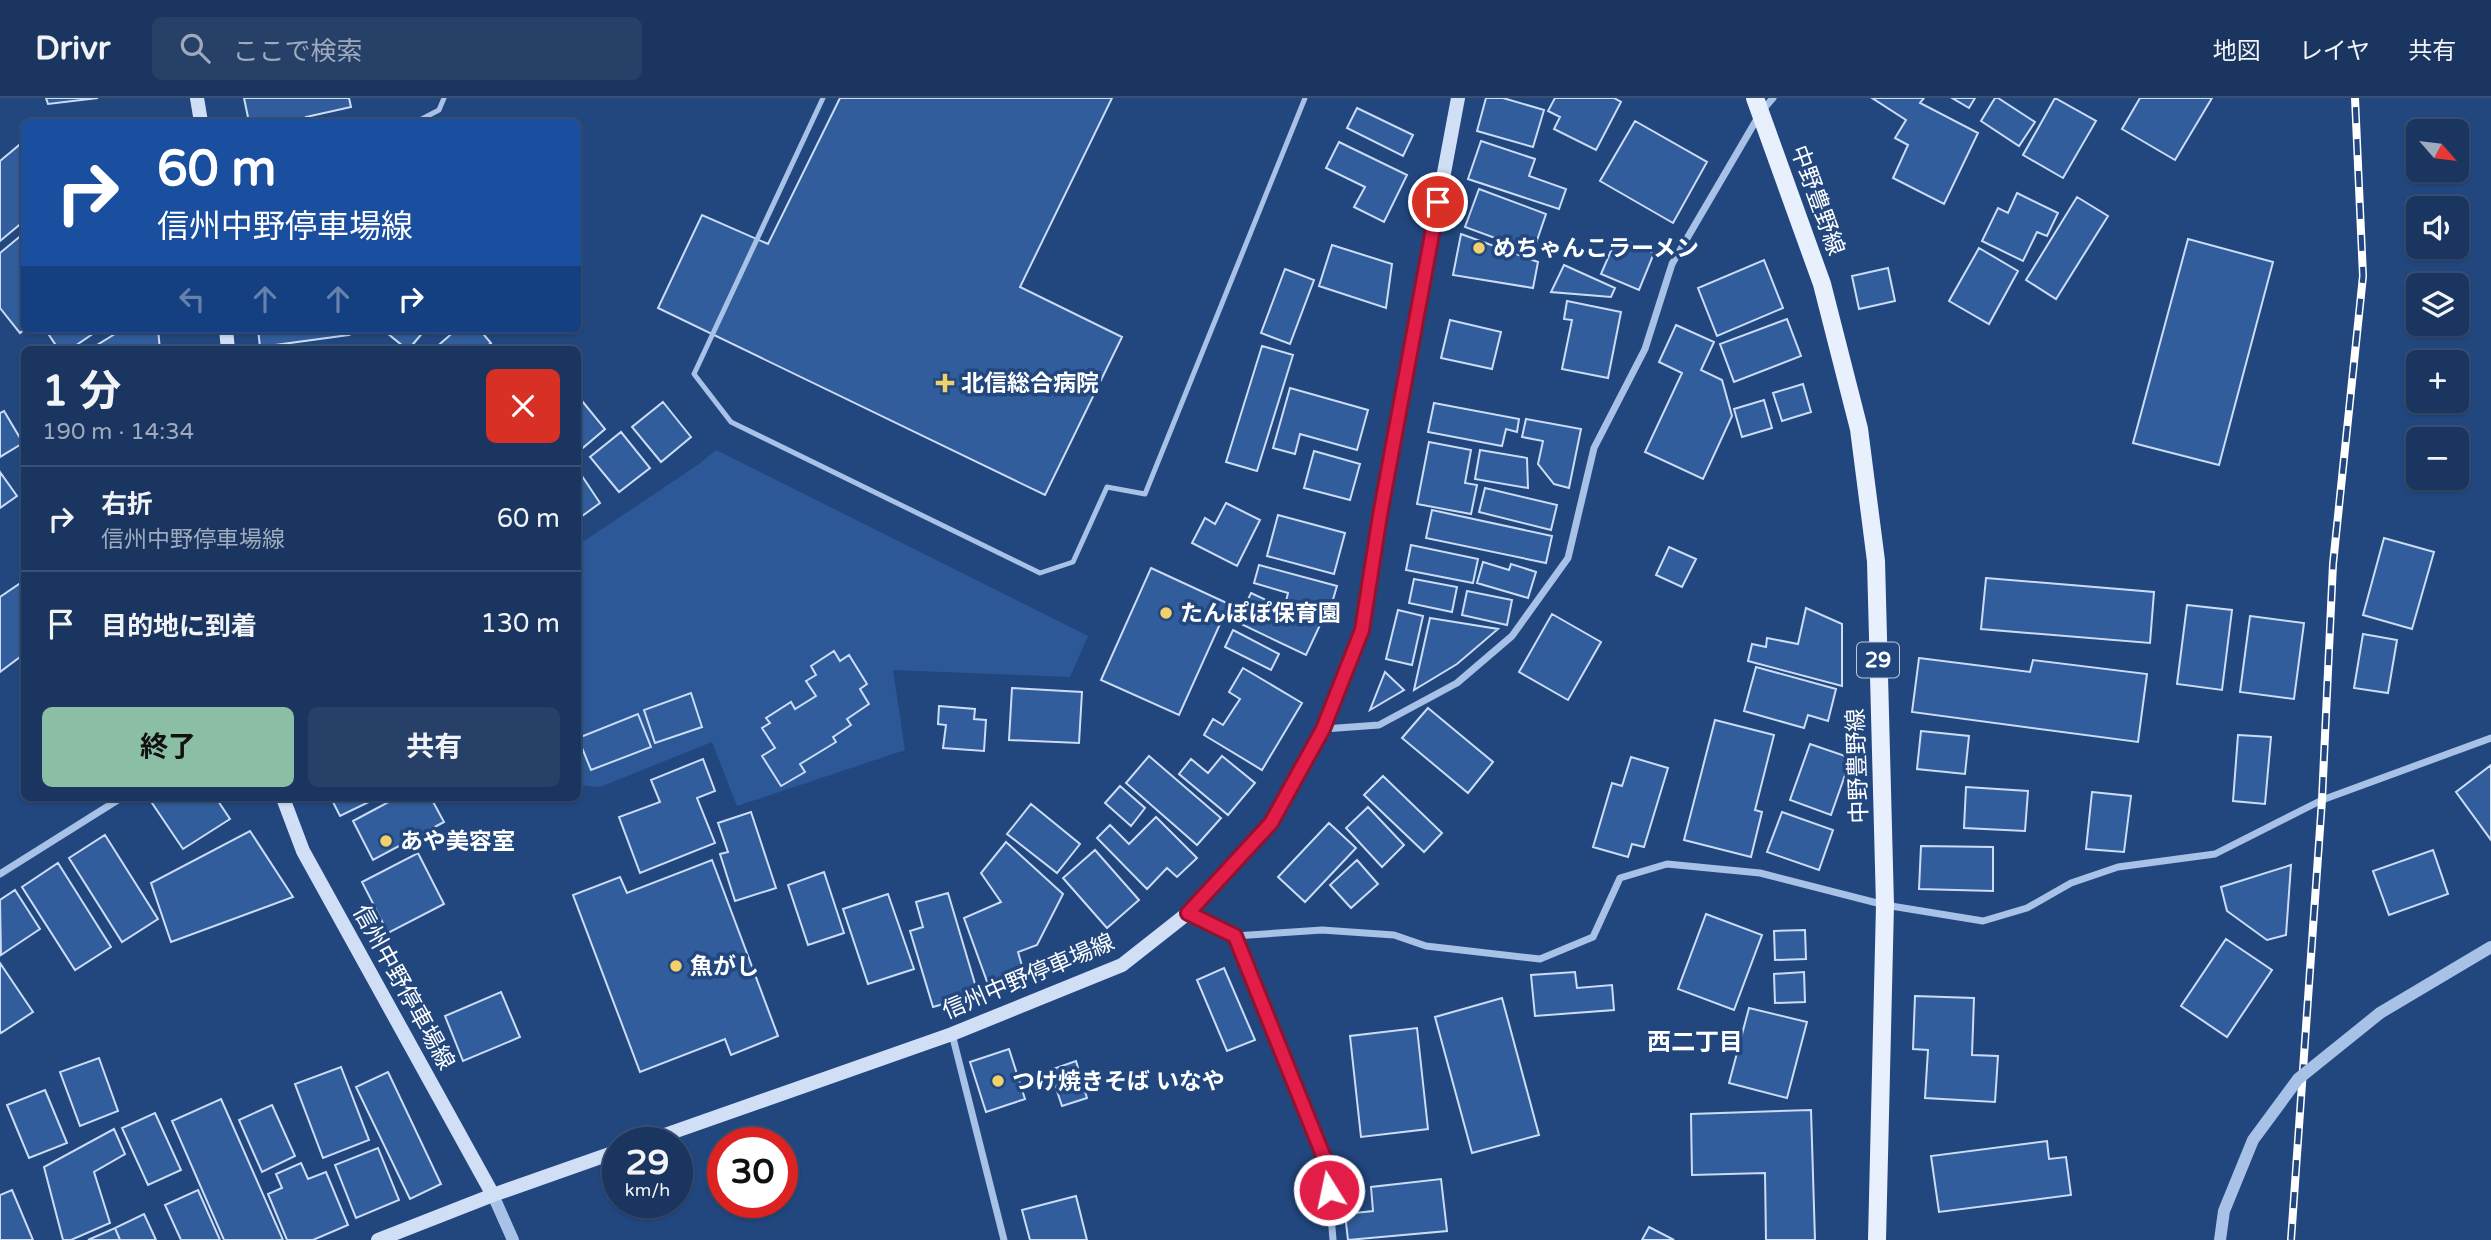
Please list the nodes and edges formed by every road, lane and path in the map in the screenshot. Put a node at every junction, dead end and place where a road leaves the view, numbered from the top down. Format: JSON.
{"nodes":[{"id":1,"x":197,"y":98,"type":"edge"},
{"id":2,"x":444,"y":98,"type":"edge"},
{"id":3,"x":823,"y":98,"type":"edge"},
{"id":4,"x":1305,"y":98,"type":"edge"},
{"id":5,"x":1458,"y":98,"type":"edge"},
{"id":6,"x":1773,"y":98,"type":"edge"},
{"id":7,"x":1758,"y":105,"type":"edge"},
{"id":8,"x":200,"y":119,"type":"edge"},
{"id":9,"x":422,"y":119,"type":"edge"},
{"id":10,"x":1323,"y":729,"type":"junction"},
{"id":11,"x":2491,"y":738,"type":"edge"},
{"id":12,"x":116,"y":801,"type":"edge"},
{"id":13,"x":284,"y":801,"type":"edge"},
{"id":14,"x":0,"y":874,"type":"edge"},
{"id":15,"x":1885,"y":905,"type":"junction"},
{"id":16,"x":1188,"y":913,"type":"junction"},
{"id":17,"x":1235,"y":936,"type":"junction"},
{"id":18,"x":2491,"y":947,"type":"edge"},
{"id":19,"x":952,"y":1034,"type":"junction"},
{"id":20,"x":688,"y":1127,"type":"edge"},
{"id":21,"x":602,"y":1157,"type":"edge"},
{"id":22,"x":493,"y":1195,"type":"junction"},
{"id":23,"x":378,"y":1240,"type":"edge"},
{"id":24,"x":513,"y":1240,"type":"edge"},
{"id":25,"x":1004,"y":1240,"type":"edge"},
{"id":26,"x":1333,"y":1240,"type":"edge"},
{"id":27,"x":1877,"y":1240,"type":"edge"},
{"id":28,"x":2220,"y":1240,"type":"edge"}],
"edges":[{"from":1,"to":8,"type":"main road"},
{"from":2,"to":9,"type":"lane"},
{"from":3,"to":4,"type":"lane"},
{"from":5,"to":10,"type":"main road","name":"信州中野停車場線"},
{"from":6,"to":7,"type":"street"},
{"from":7,"to":10,"type":"street"},
{"from":7,"to":15,"type":"main road","name":"中野豊野線","number":"29"},
{"from":10,"to":16,"type":"main road","name":"信州中野停車場線"},
{"from":11,"to":15,"type":"street"},
{"from":12,"to":14,"type":"street"},
{"from":13,"to":22,"type":"main road","name":"信州中野停車場線"},
{"from":15,"to":17,"type":"street"},
{"from":15,"to":27,"type":"main road","name":"中野豊野線","number":"29"},
{"from":16,"to":17,"type":"street"},
{"from":16,"to":19,"type":"main road","name":"信州中野停車場線"},
{"from":17,"to":26,"type":"street"},
{"from":18,"to":28,"type":"street","bridge":true},
{"from":19,"to":20,"type":"main road","name":"信州中野停車場線"},
{"from":19,"to":25,"type":"street"},
{"from":21,"to":22,"type":"main road"},
{"from":22,"to":23,"type":"main road"},
{"from":22,"to":24,"type":"street"}]}
